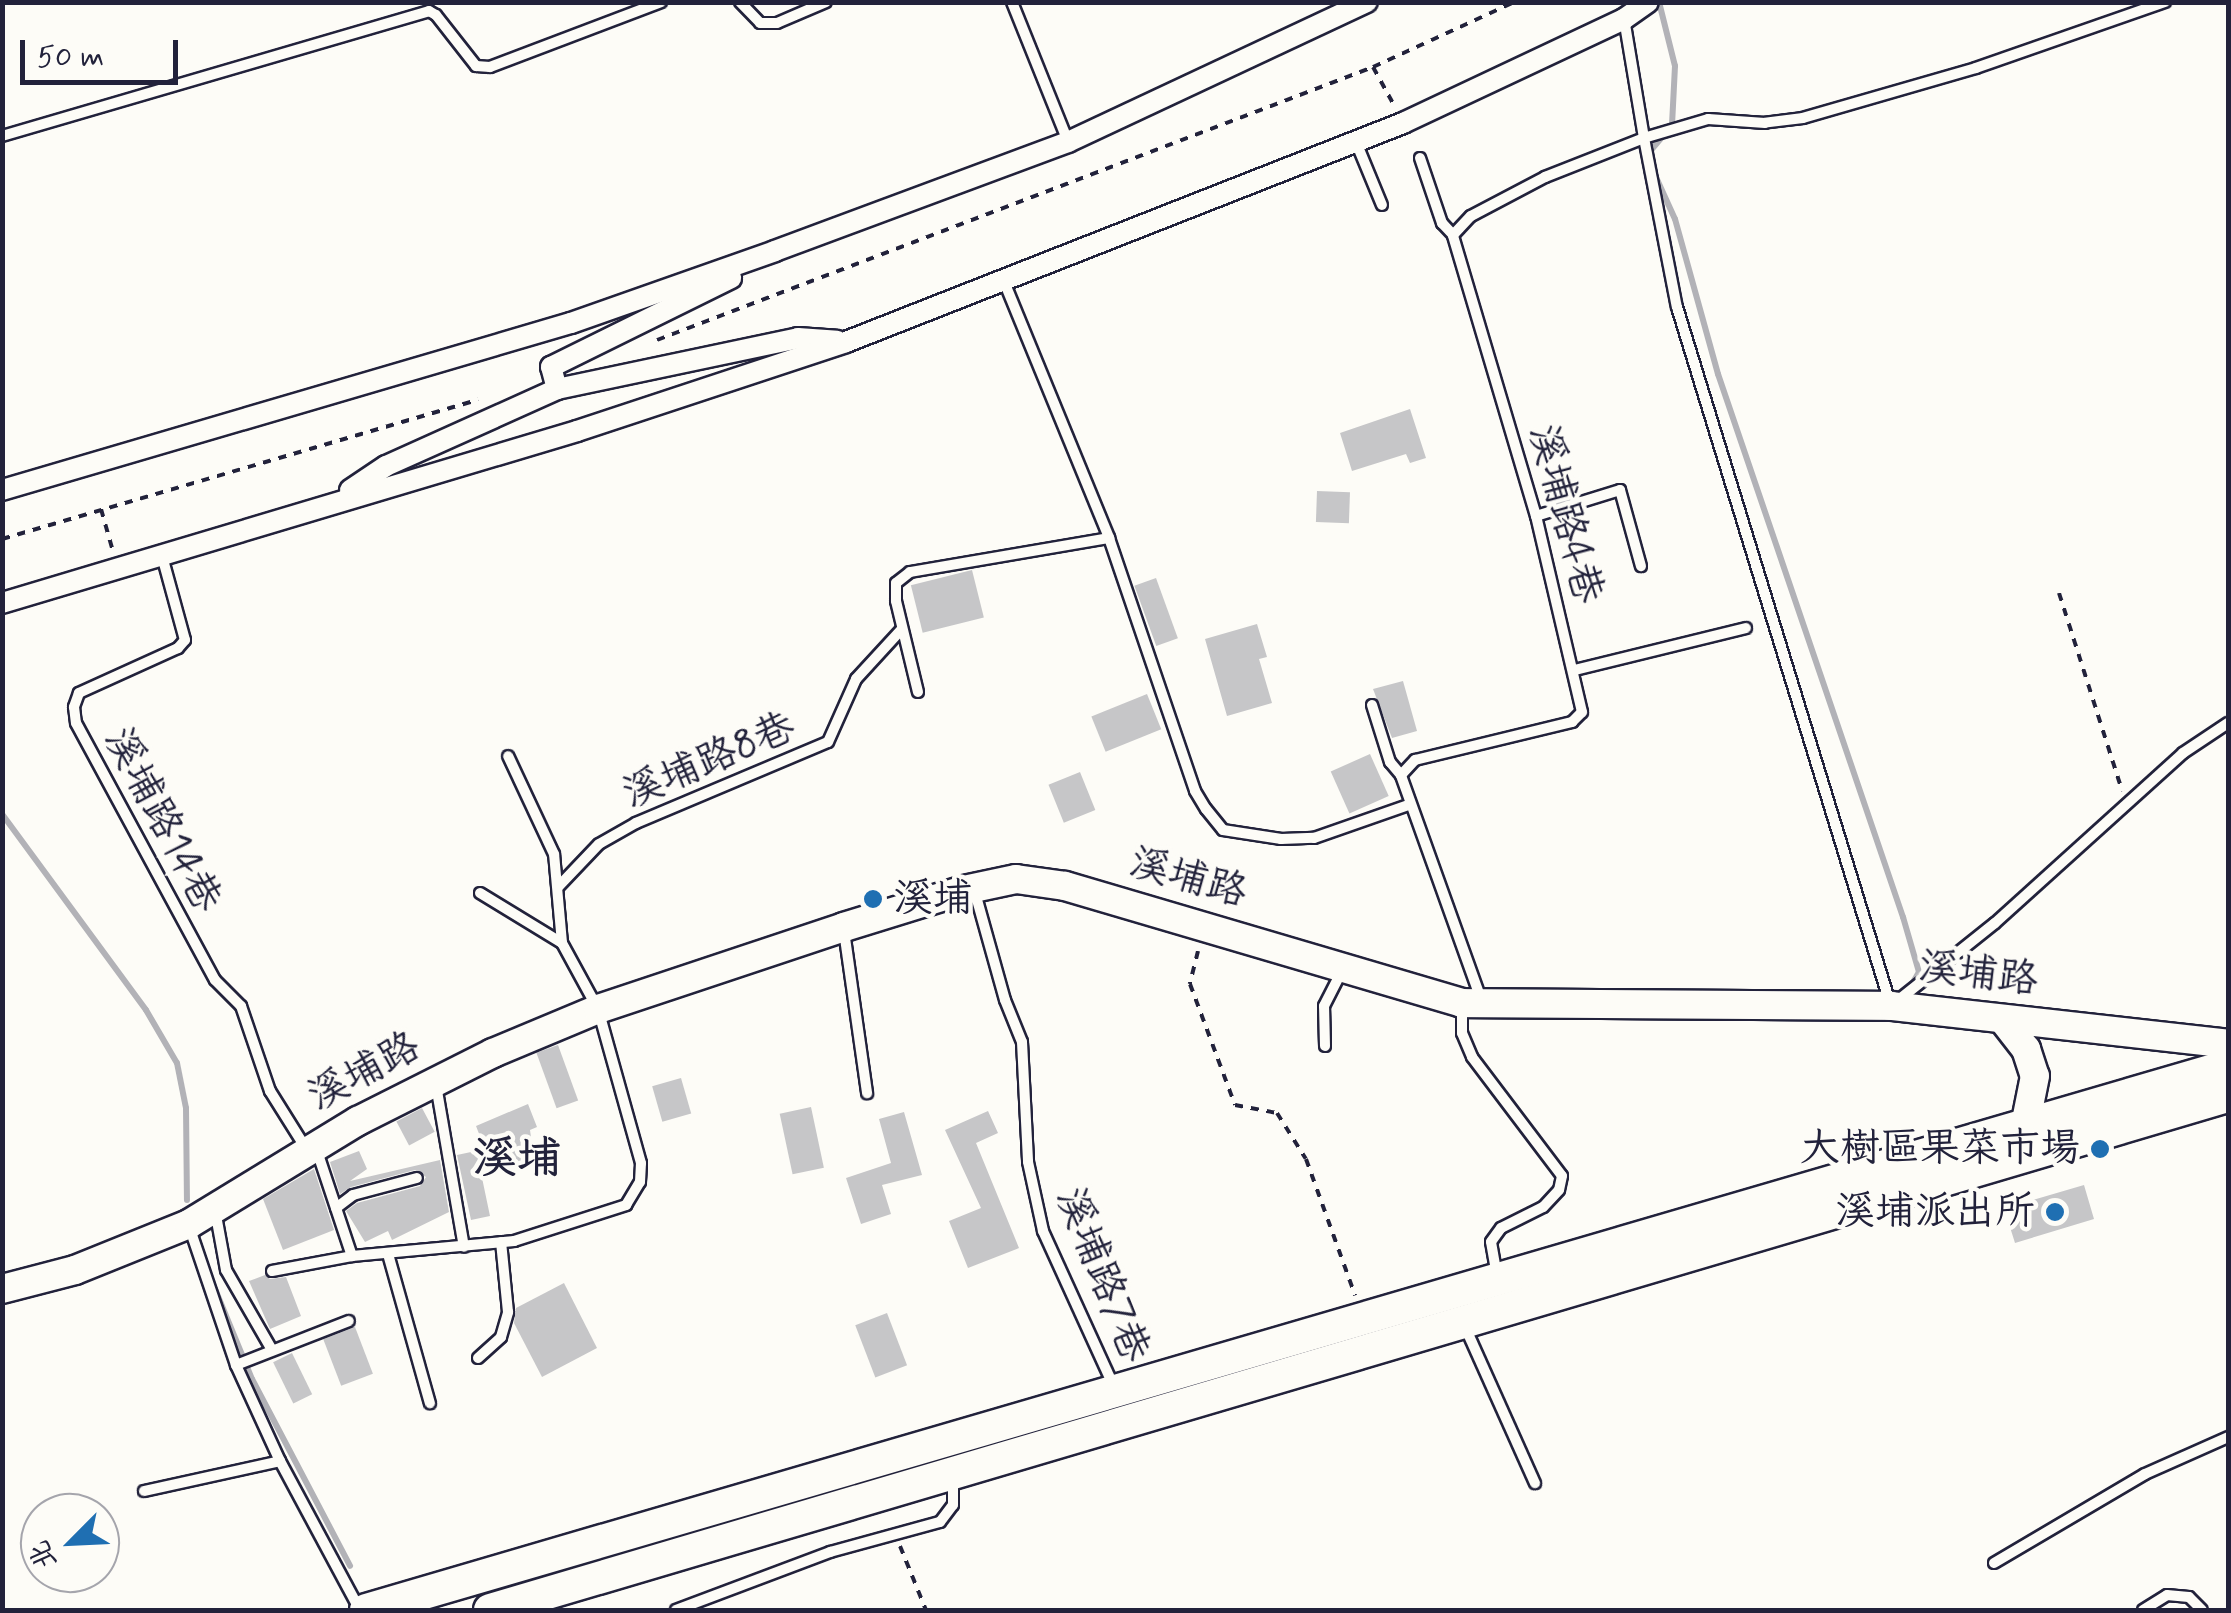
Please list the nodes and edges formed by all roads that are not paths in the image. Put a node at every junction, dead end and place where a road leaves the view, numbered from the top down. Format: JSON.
{"nodes":[{"id":1,"x":661,"y":2,"type":"edge"},
{"id":2,"x":740,"y":2,"type":"edge"},
{"id":3,"x":826,"y":2,"type":"edge"},
{"id":4,"x":1012,"y":2,"type":"edge"},
{"id":5,"x":1367,"y":2,"type":"edge"},
{"id":6,"x":1648,"y":2,"type":"edge"},
{"id":7,"x":2165,"y":2,"type":"edge"},
{"id":8,"x":1621,"y":11,"type":"edge"},
{"id":9,"x":2,"y":136,"type":"edge"},
{"id":10,"x":1644,"y":138,"type":"junction"},
{"id":11,"x":1068,"y":142,"type":"junction"},
{"id":12,"x":1356,"y":142,"type":"junction"},
{"id":13,"x":1420,"y":158,"type":"dead end"},
{"id":14,"x":1382,"y":206,"type":"dead end"},
{"id":15,"x":1453,"y":235,"type":"junction"},
{"id":16,"x":775,"y":250,"type":"junction"},
{"id":17,"x":1002,"y":279,"type":"junction"},
{"id":18,"x":846,"y":342,"type":"junction"},
{"id":19,"x":557,"y":388,"type":"junction"},
{"id":20,"x":2,"y":490,"type":"edge"},
{"id":21,"x":332,"y":502,"type":"junction"},
{"id":22,"x":1536,"y":516,"type":"junction"},
{"id":23,"x":1108,"y":538,"type":"junction"},
{"id":24,"x":162,"y":556,"type":"junction"},
{"id":25,"x":1642,"y":566,"type":"dead end"},
{"id":26,"x":2,"y":603,"type":"edge"},
{"id":27,"x":1746,"y":628,"type":"dead end"},
{"id":28,"x":902,"y":630,"type":"junction"},
{"id":29,"x":1575,"y":670,"type":"junction"},
{"id":30,"x":918,"y":692,"type":"dead end"},
{"id":31,"x":1372,"y":704,"type":"dead end"},
{"id":32,"x":2228,"y":723,"type":"edge"},
{"id":33,"x":508,"y":756,"type":"dead end"},
{"id":34,"x":1401,"y":775,"type":"junction"},
{"id":35,"x":1408,"y":805,"type":"junction"},
{"id":36,"x":558,"y":887,"type":"junction"},
{"id":37,"x":973,"y":888,"type":"junction"},
{"id":38,"x":480,"y":893,"type":"dead end"},
{"id":39,"x":844,"y":927,"type":"junction"},
{"id":40,"x":562,"y":943,"type":"junction"},
{"id":41,"x":1344,"y":968,"type":"junction"},
{"id":42,"x":1472,"y":1004,"type":"junction"},
{"id":43,"x":1890,"y":1006,"type":"junction"},
{"id":44,"x":598,"y":1009,"type":"junction"},
{"id":45,"x":2004,"y":1022,"type":"junction"},
{"id":46,"x":2228,"y":1044,"type":"edge"},
{"id":47,"x":1325,"y":1046,"type":"dead end"},
{"id":48,"x":2228,"y":1066,"type":"edge"},
{"id":49,"x":435,"y":1082,"type":"junction"},
{"id":50,"x":868,"y":1093,"type":"dead end"},
{"id":51,"x":2228,"y":1096,"type":"edge"},
{"id":52,"x":2025,"y":1126,"type":"junction"},
{"id":53,"x":312,"y":1148,"type":"junction"},
{"id":54,"x":416,"y":1178,"type":"dead end"},
{"id":55,"x":336,"y":1208,"type":"junction"},
{"id":56,"x":215,"y":1209,"type":"junction"},
{"id":57,"x":188,"y":1224,"type":"junction"},
{"id":58,"x":501,"y":1242,"type":"junction"},
{"id":59,"x":464,"y":1247,"type":"junction"},
{"id":60,"x":388,"y":1254,"type":"junction"},
{"id":61,"x":352,"y":1256,"type":"junction"},
{"id":62,"x":272,"y":1271,"type":"dead end"},
{"id":63,"x":1498,"y":1280,"type":"junction"},
{"id":64,"x":2,"y":1289,"type":"edge"},
{"id":65,"x":348,"y":1320,"type":"dead end"},
{"id":66,"x":1463,"y":1322,"type":"junction"},
{"id":67,"x":268,"y":1352,"type":"junction"},
{"id":68,"x":478,"y":1358,"type":"dead end"},
{"id":69,"x":240,"y":1364,"type":"junction"},
{"id":70,"x":1116,"y":1392,"type":"junction"},
{"id":71,"x":430,"y":1402,"type":"dead end"},
{"id":72,"x":2228,"y":1437,"type":"edge"},
{"id":73,"x":280,"y":1461,"type":"junction"},
{"id":74,"x":953,"y":1473,"type":"junction"},
{"id":75,"x":1535,"y":1483,"type":"dead end"},
{"id":76,"x":144,"y":1491,"type":"dead end"},
{"id":77,"x":1994,"y":1563,"type":"dead end"},
{"id":78,"x":363,"y":1610,"type":"edge"},
{"id":79,"x":490,"y":1610,"type":"edge"},
{"id":80,"x":676,"y":1610,"type":"edge"},
{"id":81,"x":2143,"y":1610,"type":"edge"},
{"id":82,"x":2202,"y":1610,"type":"edge"}],
"edges":[{"from":1,"to":9,"type":"lane"},
{"from":2,"to":3,"type":"lane"},
{"from":4,"to":11,"type":"lane"},
{"from":5,"to":11,"type":"street"},
{"from":6,"to":8,"type":"street"},
{"from":7,"to":10,"type":"lane"},
{"from":8,"to":10,"type":"lane"},
{"from":8,"to":12,"type":"street"},
{"from":10,"to":15,"type":"lane"},
{"from":10,"to":43,"type":"lane"},
{"from":11,"to":16,"type":"street"},
{"from":12,"to":14,"type":"lane"},
{"from":12,"to":17,"type":"street"},
{"from":13,"to":15,"type":"lane","name":"溪埔路4巷"},
{"from":15,"to":22,"type":"lane","name":"溪埔路4巷"},
{"from":16,"to":19,"type":"street"},
{"from":16,"to":20,"type":"street"},
{"from":17,"to":18,"type":"street"},
{"from":17,"to":23,"type":"lane"},
{"from":18,"to":19,"type":"street"},
{"from":18,"to":21,"type":"street"},
{"from":19,"to":21,"type":"street"},
{"from":21,"to":24,"type":"street"},
{"from":22,"to":25,"type":"lane"},
{"from":22,"to":29,"type":"lane","name":"溪埔路4巷"},
{"from":23,"to":28,"type":"lane"},
{"from":23,"to":35,"type":"lane"},
{"from":24,"to":26,"type":"street"},
{"from":24,"to":53,"type":"lane","name":"溪埔路14巷"},
{"from":27,"to":29,"type":"lane"},
{"from":28,"to":30,"type":"lane"},
{"from":28,"to":36,"type":"lane","name":"溪埔路8巷"},
{"from":29,"to":34,"type":"lane","name":"溪埔路4巷"},
{"from":31,"to":34,"type":"lane"},
{"from":32,"to":43,"type":"lane"},
{"from":33,"to":36,"type":"lane"},
{"from":34,"to":35,"type":"lane"},
{"from":35,"to":42,"type":"lane"},
{"from":36,"to":40,"type":"lane"},
{"from":37,"to":39,"type":"street","name":"溪埔路"},
{"from":37,"to":41,"type":"street","name":"溪埔路"},
{"from":37,"to":70,"type":"lane","name":"溪埔路7巷"},
{"from":38,"to":40,"type":"lane"},
{"from":39,"to":44,"type":"street","name":"溪埔路"},
{"from":39,"to":50,"type":"lane"},
{"from":40,"to":44,"type":"lane"},
{"from":41,"to":42,"type":"street","name":"溪埔路"},
{"from":41,"to":47,"type":"lane"},
{"from":42,"to":43,"type":"street","name":"溪埔路"},
{"from":42,"to":63,"type":"lane"},
{"from":43,"to":45,"type":"street","name":"溪埔路"},
{"from":44,"to":49,"type":"street","name":"溪埔路"},
{"from":44,"to":58,"type":"lane"},
{"from":45,"to":46,"type":"street","name":"溪埔路"},
{"from":45,"to":52,"type":"street"},
{"from":48,"to":52,"type":"main road"},
{"from":49,"to":53,"type":"street","name":"溪埔路"},
{"from":49,"to":59,"type":"lane"},
{"from":51,"to":66,"type":"main road"},
{"from":52,"to":63,"type":"main road"},
{"from":53,"to":55,"type":"lane"},
{"from":53,"to":56,"type":"street","name":"溪埔路"},
{"from":54,"to":55,"type":"lane"},
{"from":55,"to":61,"type":"lane"},
{"from":56,"to":57,"type":"street","name":"溪埔路"},
{"from":56,"to":67,"type":"lane"},
{"from":57,"to":64,"type":"street","name":"溪埔路"},
{"from":57,"to":69,"type":"lane"},
{"from":58,"to":59,"type":"lane"},
{"from":58,"to":68,"type":"lane"},
{"from":59,"to":60,"type":"lane"},
{"from":60,"to":61,"type":"lane"},
{"from":60,"to":71,"type":"lane"},
{"from":61,"to":62,"type":"lane"},
{"from":63,"to":70,"type":"main road"},
{"from":65,"to":67,"type":"lane"},
{"from":66,"to":74,"type":"main road"},
{"from":66,"to":75,"type":"lane"},
{"from":67,"to":69,"type":"lane"},
{"from":69,"to":73,"type":"lane"},
{"from":70,"to":78,"type":"main road"},
{"from":72,"to":77,"type":"lane"},
{"from":73,"to":76,"type":"lane"},
{"from":73,"to":78,"type":"lane"},
{"from":74,"to":79,"type":"main road"},
{"from":74,"to":80,"type":"lane"},
{"from":81,"to":82,"type":"lane"}]}
